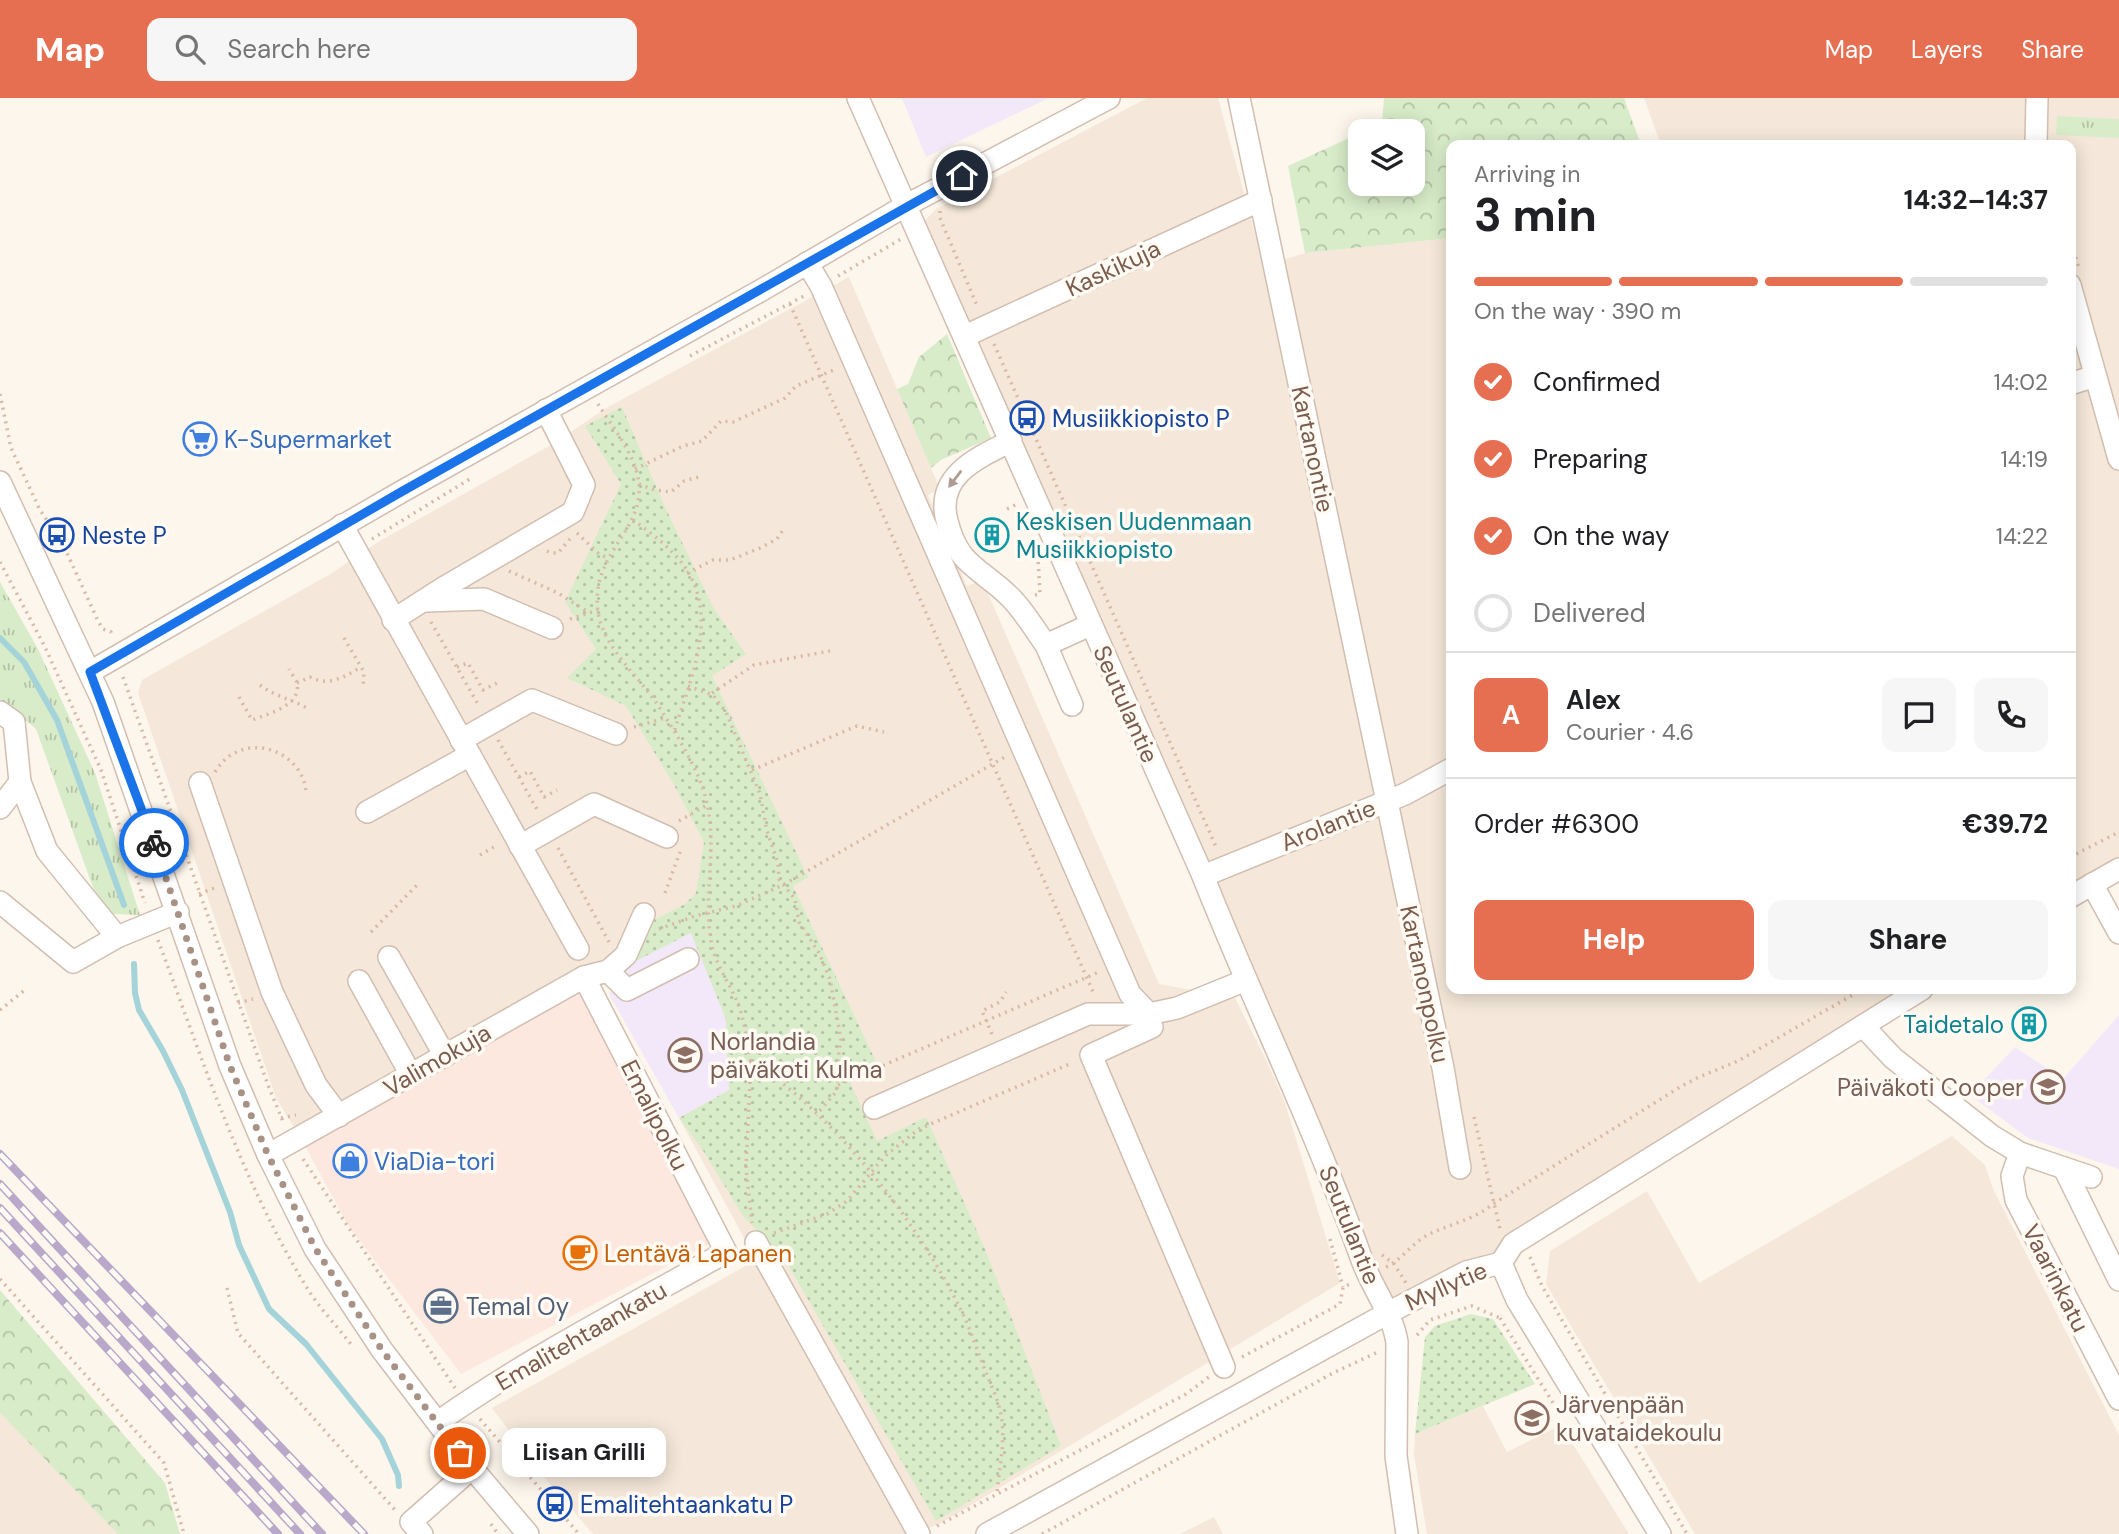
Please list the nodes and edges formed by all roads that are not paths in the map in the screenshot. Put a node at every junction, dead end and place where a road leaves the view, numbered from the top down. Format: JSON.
{"nodes":[{"id":1,"x":858,"y":98,"type":"edge"},
{"id":2,"x":1109,"y":98,"type":"edge"},
{"id":3,"x":1239,"y":98,"type":"edge"},
{"id":4,"x":2036,"y":98,"type":"edge"},
{"id":5,"x":2036,"y":140,"type":"edge"},
{"id":6,"x":1261,"y":200,"type":"junction"},
{"id":7,"x":905,"y":206,"type":"junction"},
{"id":8,"x":807,"y":263,"type":"junction"},
{"id":9,"x":2076,"y":307,"type":"edge"},
{"id":10,"x":965,"y":335,"type":"junction"},
{"id":11,"x":2095,"y":376,"type":"junction"},
{"id":12,"x":2076,"y":382,"type":"edge"},
{"id":13,"x":546,"y":410,"type":"junction"},
{"id":14,"x":1010,"y":441,"type":"junction"},
{"id":15,"x":2119,"y":459,"type":"edge"},
{"id":16,"x":0,"y":482,"type":"edge"},
{"id":17,"x":342,"y":525,"type":"junction"},
{"id":18,"x":423,"y":602,"type":"junction"},
{"id":19,"x":391,"y":615,"type":"junction"},
{"id":20,"x":1090,"y":625,"type":"junction"},
{"id":21,"x":549,"y":627,"type":"road end"},
{"id":22,"x":1046,"y":646,"type":"junction"},
{"id":23,"x":90,"y":672,"type":"junction"},
{"id":24,"x":1072,"y":705,"type":"dead end"},
{"id":25,"x":0,"y":712,"type":"edge"},
{"id":26,"x":615,"y":734,"type":"road end"},
{"id":27,"x":465,"y":747,"type":"junction"},
{"id":28,"x":1446,"y":772,"type":"edge"},
{"id":29,"x":20,"y":782,"type":"junction"},
{"id":30,"x":205,"y":782,"type":"road end"},
{"id":31,"x":1387,"y":801,"type":"junction"},
{"id":32,"x":0,"y":808,"type":"edge"},
{"id":33,"x":367,"y":812,"type":"dead end"},
{"id":34,"x":667,"y":837,"type":"road end"},
{"id":35,"x":520,"y":846,"type":"junction"},
{"id":36,"x":2119,"y":869,"type":"edge"},
{"id":37,"x":1203,"y":876,"type":"junction"},
{"id":38,"x":2092,"y":884,"type":"junction"},
{"id":39,"x":2076,"y":893,"type":"edge"},
{"id":40,"x":0,"y":902,"type":"edge"},
{"id":41,"x":178,"y":912,"type":"junction"},
{"id":42,"x":644,"y":914,"type":"dead end"},
{"id":43,"x":2119,"y":933,"type":"edge"},
{"id":44,"x":117,"y":937,"type":"junction"},
{"id":45,"x":578,"y":949,"type":"dead end"},
{"id":46,"x":389,"y":957,"type":"dead end"},
{"id":47,"x":688,"y":959,"type":"dead end"},
{"id":48,"x":608,"y":971,"type":"junction"},
{"id":49,"x":584,"y":977,"type":"junction"},
{"id":50,"x":1246,"y":980,"type":"junction"},
{"id":51,"x":359,"y":981,"type":"dead end"},
{"id":52,"x":1914,"y":994,"type":"edge"},
{"id":53,"x":1150,"y":1021,"type":"junction"},
{"id":54,"x":1863,"y":1026,"type":"junction"},
{"id":55,"x":444,"y":1056,"type":"junction"},
{"id":56,"x":411,"y":1075,"type":"junction"},
{"id":57,"x":874,"y":1108,"type":"dead end"},
{"id":58,"x":339,"y":1116,"type":"junction"},
{"id":59,"x":2020,"y":1153,"type":"junction"},
{"id":60,"x":268,"y":1155,"type":"junction"},
{"id":61,"x":1460,"y":1168,"type":"dead end"},
{"id":62,"x":2064,"y":1168,"type":"junction"},
{"id":63,"x":2091,"y":1177,"type":"dead end"},
{"id":64,"x":756,"y":1242,"type":"road end"},
{"id":65,"x":726,"y":1252,"type":"joint"},
{"id":66,"x":2112,"y":1252,"type":"edge"},
{"id":67,"x":1501,"y":1263,"type":"junction"},
{"id":68,"x":2119,"y":1280,"type":"edge"},
{"id":69,"x":1388,"y":1313,"type":"junction"},
{"id":70,"x":1224,"y":1367,"type":"dead end"},
{"id":71,"x":2119,"y":1399,"type":"edge"},
{"id":72,"x":438,"y":1422,"type":"junction"},
{"id":73,"x":471,"y":1468,"type":"junction"},
{"id":74,"x":422,"y":1534,"type":"edge"},
{"id":75,"x":528,"y":1534,"type":"edge"},
{"id":76,"x":919,"y":1534,"type":"edge"},
{"id":77,"x":987,"y":1534,"type":"edge"},
{"id":78,"x":1407,"y":1534,"type":"edge"},
{"id":79,"x":1660,"y":1534,"type":"edge"}],
"edges":[{"from":1,"to":7,"type":"street","name":"Seutulantie"},
{"from":2,"to":7,"type":"street"},
{"from":3,"to":6,"type":"street","name":"Kartanontie"},
{"from":4,"to":5,"type":"street"},
{"from":6,"to":10,"type":"street","name":"Kaskikuja"},
{"from":6,"to":31,"type":"street","name":"Kartanontie"},
{"from":7,"to":8,"type":"street"},
{"from":7,"to":10,"type":"street","name":"Seutulantie"},
{"from":8,"to":13,"type":"street"},
{"from":8,"to":53,"type":"street"},
{"from":9,"to":11,"type":"street"},
{"from":10,"to":14,"type":"street","name":"Seutulantie"},
{"from":11,"to":12,"type":"street"},
{"from":11,"to":15,"type":"street"},
{"from":13,"to":17,"type":"street"},
{"from":13,"to":18,"type":"street"},
{"from":14,"to":20,"type":"street","name":"Seutulantie"},
{"from":14,"to":22,"type":"street","one_way":true},
{"from":16,"to":23,"type":"street"},
{"from":17,"to":19,"type":"street"},
{"from":17,"to":23,"type":"street"},
{"from":18,"to":19,"type":"street"},
{"from":18,"to":21,"type":"street"},
{"from":19,"to":27,"type":"street"},
{"from":20,"to":22,"type":"street"},
{"from":20,"to":37,"type":"street","name":"Seutulantie"},
{"from":22,"to":24,"type":"street"},
{"from":23,"to":41,"type":"street"},
{"from":25,"to":29,"type":"street"},
{"from":26,"to":27,"type":"street"},
{"from":27,"to":33,"type":"street"},
{"from":27,"to":35,"type":"street"},
{"from":28,"to":31,"type":"street","name":"Arolantie"},
{"from":29,"to":32,"type":"street"},
{"from":29,"to":44,"type":"street"},
{"from":30,"to":58,"type":"street"},
{"from":31,"to":37,"type":"street","name":"Arolantie"},
{"from":31,"to":61,"type":"street","name":"Kartanonpolku"},
{"from":34,"to":35,"type":"street"},
{"from":35,"to":45,"type":"street"},
{"from":36,"to":38,"type":"street"},
{"from":37,"to":50,"type":"street","name":"Seutulantie"},
{"from":38,"to":39,"type":"street"},
{"from":38,"to":43,"type":"street"},
{"from":40,"to":44,"type":"street"},
{"from":41,"to":44,"type":"street"},
{"from":41,"to":60,"type":"street"},
{"from":42,"to":48,"type":"street"},
{"from":46,"to":55,"type":"street"},
{"from":47,"to":48,"type":"street"},
{"from":48,"to":49,"type":"street","name":"Valimokuja"},
{"from":49,"to":55,"type":"street","name":"Valimokuja"},
{"from":49,"to":65,"type":"street","name":"Emalipolku"},
{"from":50,"to":53,"type":"street"},
{"from":50,"to":69,"type":"street","name":"Seutulantie"},
{"from":51,"to":56,"type":"street"},
{"from":52,"to":54,"type":"street","name":"Myllytie"},
{"from":53,"to":57,"type":"street"},
{"from":53,"to":70,"type":"street"},
{"from":54,"to":59,"type":"street"},
{"from":54,"to":67,"type":"street","name":"Myllytie"},
{"from":55,"to":56,"type":"street","name":"Valimokuja"},
{"from":56,"to":58,"type":"street","name":"Valimokuja"},
{"from":58,"to":60,"type":"street","name":"Valimokuja"},
{"from":59,"to":62,"type":"street"},
{"from":59,"to":71,"type":"street","name":"Vaarinkatu"},
{"from":60,"to":72,"type":"street"},
{"from":62,"to":63,"type":"street"},
{"from":62,"to":66,"type":"street"},
{"from":64,"to":76,"type":"street"},
{"from":65,"to":72,"type":"street","name":"Emalitehtaankatu"},
{"from":66,"to":68,"type":"street"},
{"from":67,"to":69,"type":"street","name":"Myllytie"},
{"from":67,"to":79,"type":"street"},
{"from":69,"to":77,"type":"street","name":"Myllytie"},
{"from":69,"to":78,"type":"street","name":"Seutulantie"},
{"from":72,"to":73,"type":"street"},
{"from":73,"to":74,"type":"street"},
{"from":73,"to":75,"type":"street"}]}
